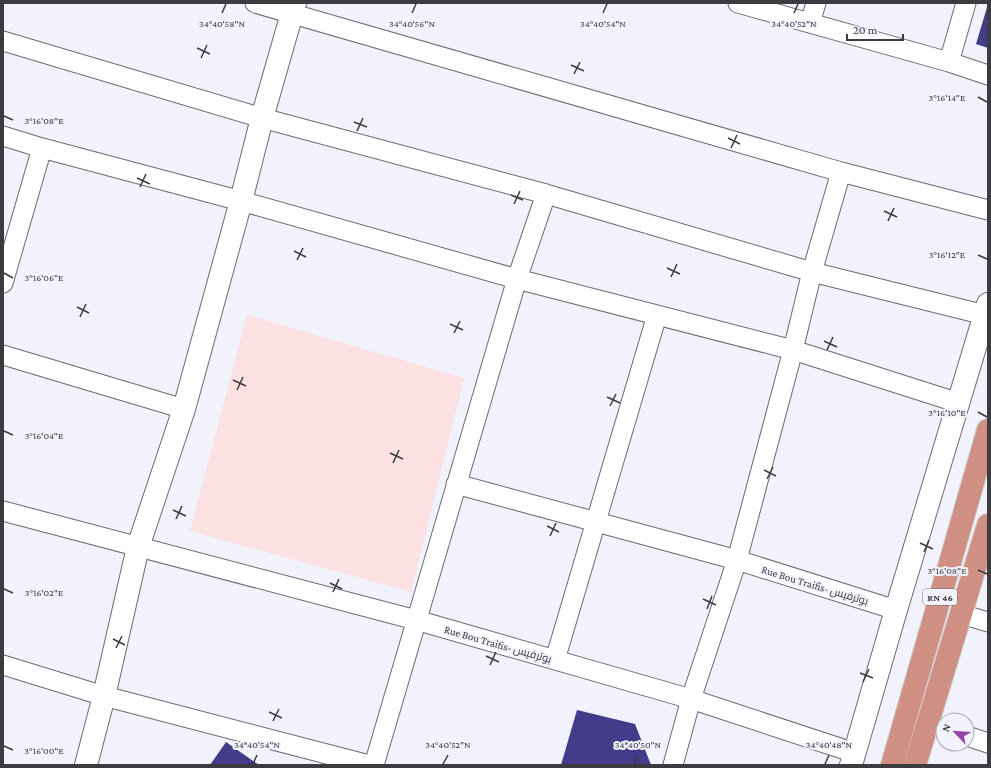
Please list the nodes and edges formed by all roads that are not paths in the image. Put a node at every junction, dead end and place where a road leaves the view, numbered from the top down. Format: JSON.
{"nodes":[{"id":1,"x":255,"y":3,"type":"edge"},
{"id":2,"x":738,"y":3,"type":"edge"},
{"id":3,"x":816,"y":3,"type":"edge"},
{"id":4,"x":966,"y":3,"type":"edge"},
{"id":5,"x":293,"y":8,"type":"edge"},
{"id":6,"x":810,"y":23,"type":"junction"},
{"id":7,"x":3,"y":41,"type":"edge"},
{"id":8,"x":949,"y":62,"type":"junction"},
{"id":9,"x":988,"y":75,"type":"edge"},
{"id":10,"x":262,"y":118,"type":"junction"},
{"id":11,"x":3,"y":136,"type":"edge"},
{"id":12,"x":42,"y":148,"type":"junction"},
{"id":13,"x":841,"y":172,"type":"junction"},
{"id":14,"x":546,"y":194,"type":"junction"},
{"id":15,"x":241,"y":201,"type":"junction"},
{"id":16,"x":988,"y":210,"type":"edge"},
{"id":17,"x":812,"y":272,"type":"junction"},
{"id":18,"x":517,"y":279,"type":"junction"},
{"id":19,"x":3,"y":283,"type":"edge"},
{"id":20,"x":986,"y":310,"type":"edge"},
{"id":21,"x":657,"y":315,"type":"junction"},
{"id":22,"x":793,"y":350,"type":"junction"},
{"id":23,"x":3,"y":355,"type":"edge"},
{"id":24,"x":959,"y":403,"type":"junction"},
{"id":25,"x":184,"y":409,"type":"junction"},
{"id":26,"x":988,"y":430,"type":"edge"},
{"id":27,"x":456,"y":484,"type":"junction"},
{"id":28,"x":3,"y":511,"type":"edge"},
{"id":29,"x":596,"y":522,"type":"junction"},
{"id":30,"x":988,"y":525,"type":"edge"},
{"id":31,"x":138,"y":547,"type":"junction"},
{"id":32,"x":737,"y":560,"type":"junction"},
{"id":33,"x":896,"y":610,"type":"junction"},
{"id":34,"x":961,"y":614,"type":"junction"},
{"id":35,"x":416,"y":620,"type":"junction"},
{"id":36,"x":988,"y":622,"type":"edge"},
{"id":37,"x":555,"y":660,"type":"junction"},
{"id":38,"x":3,"y":665,"type":"edge"},
{"id":39,"x":104,"y":696,"type":"junction"},
{"id":40,"x":692,"y":699,"type":"junction"},
{"id":41,"x":938,"y":712,"type":"edge"},
{"id":42,"x":935,"y":726,"type":"edge"},
{"id":43,"x":975,"y":739,"type":"edge"},
{"id":44,"x":988,"y":743,"type":"edge"},
{"id":45,"x":853,"y":759,"type":"edge"},
{"id":46,"x":86,"y":765,"type":"edge"},
{"id":47,"x":369,"y":765,"type":"edge"},
{"id":48,"x":374,"y":765,"type":"edge"},
{"id":49,"x":674,"y":765,"type":"edge"},
{"id":50,"x":892,"y":765,"type":"edge"},
{"id":51,"x":915,"y":765,"type":"edge"}],
"edges":[{"from":1,"to":5,"type":"street"},
{"from":2,"to":6,"type":"street"},
{"from":3,"to":6,"type":"street"},
{"from":4,"to":8,"type":"street"},
{"from":5,"to":10,"type":"street"},
{"from":5,"to":13,"type":"street"},
{"from":6,"to":8,"type":"street"},
{"from":7,"to":10,"type":"street"},
{"from":8,"to":9,"type":"street"},
{"from":10,"to":14,"type":"street"},
{"from":10,"to":15,"type":"street"},
{"from":11,"to":12,"type":"street"},
{"from":12,"to":15,"type":"street"},
{"from":12,"to":19,"type":"street"},
{"from":13,"to":16,"type":"street"},
{"from":13,"to":17,"type":"street"},
{"from":14,"to":17,"type":"street"},
{"from":14,"to":18,"type":"street"},
{"from":15,"to":18,"type":"street"},
{"from":15,"to":25,"type":"street"},
{"from":17,"to":20,"type":"street"},
{"from":17,"to":22,"type":"street"},
{"from":18,"to":21,"type":"street"},
{"from":18,"to":27,"type":"street"},
{"from":20,"to":24,"type":"street"},
{"from":21,"to":22,"type":"street"},
{"from":21,"to":29,"type":"street"},
{"from":22,"to":24,"type":"street"},
{"from":22,"to":32,"type":"street"},
{"from":23,"to":25,"type":"street"},
{"from":24,"to":33,"type":"street"},
{"from":25,"to":31,"type":"street"},
{"from":26,"to":50,"type":"highway","number":"RN 46"},
{"from":27,"to":29,"type":"street","name":"Rue Bou Traifis- بوترفيس"},
{"from":27,"to":35,"type":"street"},
{"from":28,"to":31,"type":"street","name":"Rue Bou Traifis- بوترفيس"},
{"from":29,"to":32,"type":"street","name":"Rue Bou Traifis- بوترفيس"},
{"from":29,"to":37,"type":"street"},
{"from":30,"to":34,"type":"highway","number":"RN 46"},
{"from":31,"to":35,"type":"street","name":"Rue Bou Traifis- بوترفيس"},
{"from":31,"to":39,"type":"street"},
{"from":32,"to":33,"type":"street","name":"Rue Bou Traifis- بوترفيس"},
{"from":32,"to":40,"type":"street"},
{"from":33,"to":45,"type":"street"},
{"from":34,"to":36,"type":"street"},
{"from":34,"to":41,"type":"highway","number":"RN 46"},
{"from":35,"to":37,"type":"street","name":"Rue Bou Traifis- بوترفيس"},
{"from":35,"to":48,"type":"street"},
{"from":37,"to":40,"type":"street","name":"Rue Bou Traifis- بوترفيس"},
{"from":38,"to":39,"type":"street"},
{"from":39,"to":46,"type":"street"},
{"from":39,"to":47,"type":"street"},
{"from":40,"to":45,"type":"street","name":"Rue Bou Traifis- بوترفيس"},
{"from":40,"to":49,"type":"street"},
{"from":42,"to":51,"type":"highway","number":"RN 46"},
{"from":43,"to":44,"type":"street"}]}
